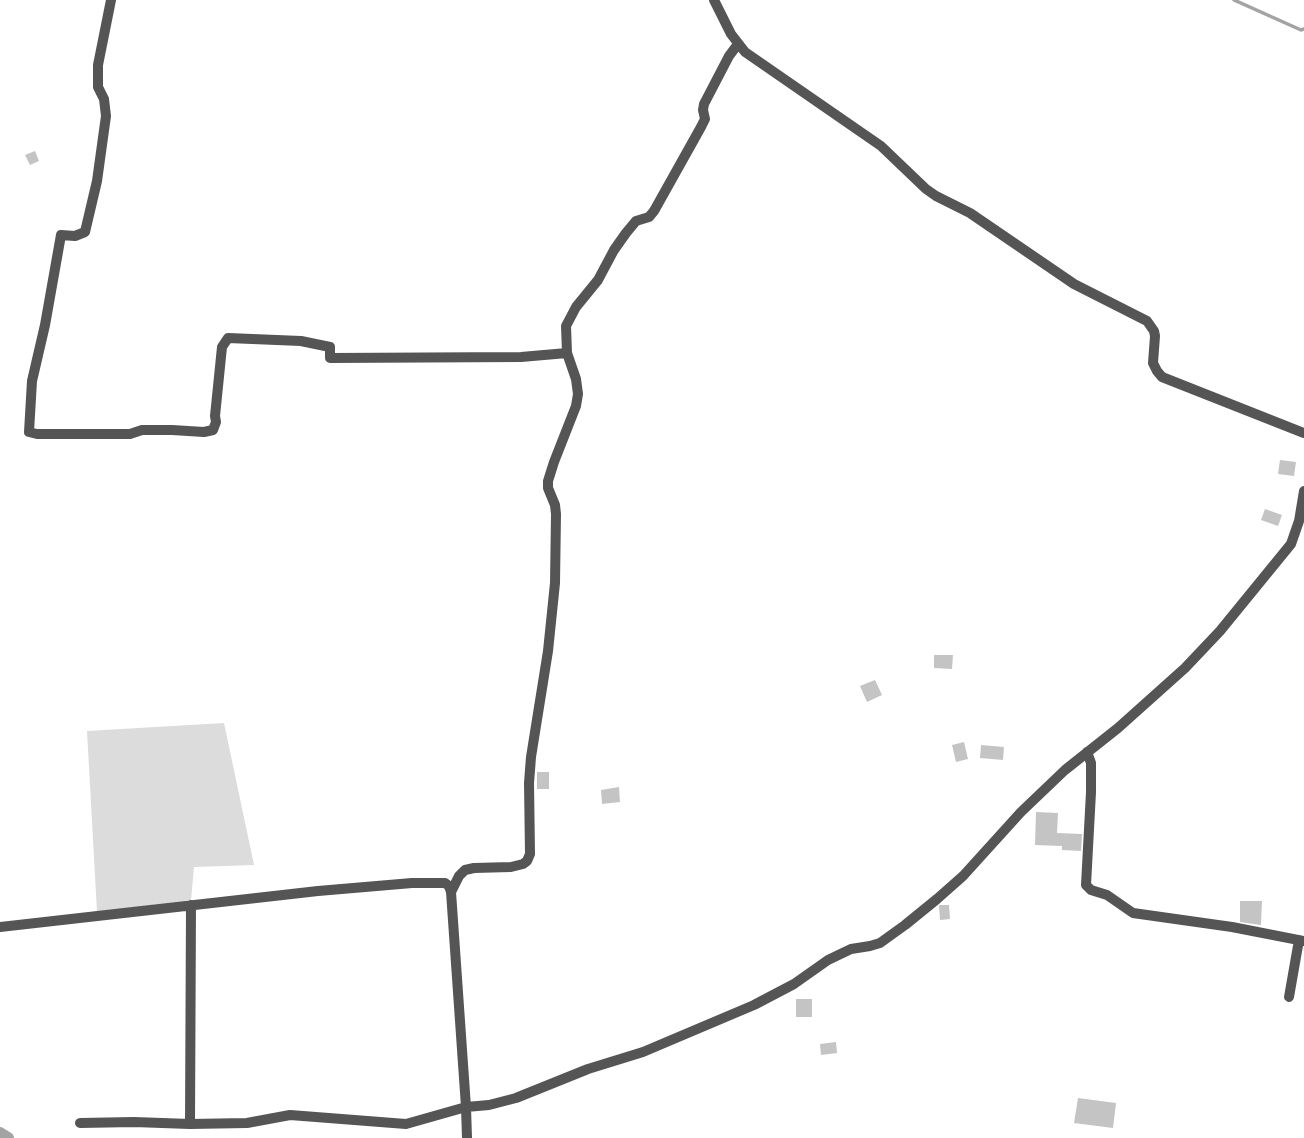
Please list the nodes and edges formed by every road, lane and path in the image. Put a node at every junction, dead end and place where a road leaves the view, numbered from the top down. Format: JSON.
{"nodes":[{"id":1,"x":111,"y":0,"type":"edge"},
{"id":2,"x":714,"y":0,"type":"edge"},
{"id":3,"x":738,"y":44,"type":"junction"},
{"id":4,"x":567,"y":353,"type":"junction"},
{"id":5,"x":1304,"y":433,"type":"edge"},
{"id":6,"x":1304,"y":491,"type":"edge"},
{"id":7,"x":1087,"y":752,"type":"junction"},
{"id":8,"x":451,"y":892,"type":"junction"},
{"id":9,"x":191,"y":905,"type":"junction"},
{"id":10,"x":0,"y":927,"type":"edge"},
{"id":11,"x":1302,"y":941,"type":"edge"},
{"id":12,"x":1289,"y":997,"type":"dead end"},
{"id":13,"x":466,"y":1107,"type":"junction"},
{"id":14,"x":80,"y":1123,"type":"dead end"},
{"id":15,"x":190,"y":1124,"type":"junction"},
{"id":16,"x":467,"y":1138,"type":"edge"}],
"edges":[{"from":1,"to":4,"type":"street"},
{"from":2,"to":3,"type":"street"},
{"from":3,"to":4,"type":"street"},
{"from":3,"to":5,"type":"street"},
{"from":4,"to":8,"type":"street"},
{"from":6,"to":7,"type":"street"},
{"from":7,"to":11,"type":"street"},
{"from":7,"to":13,"type":"street"},
{"from":8,"to":9,"type":"street"},
{"from":8,"to":13,"type":"street"},
{"from":9,"to":10,"type":"street"},
{"from":9,"to":15,"type":"street"},
{"from":11,"to":12,"type":"street"},
{"from":13,"to":15,"type":"street"},
{"from":13,"to":16,"type":"street"},
{"from":14,"to":15,"type":"street"}]}
